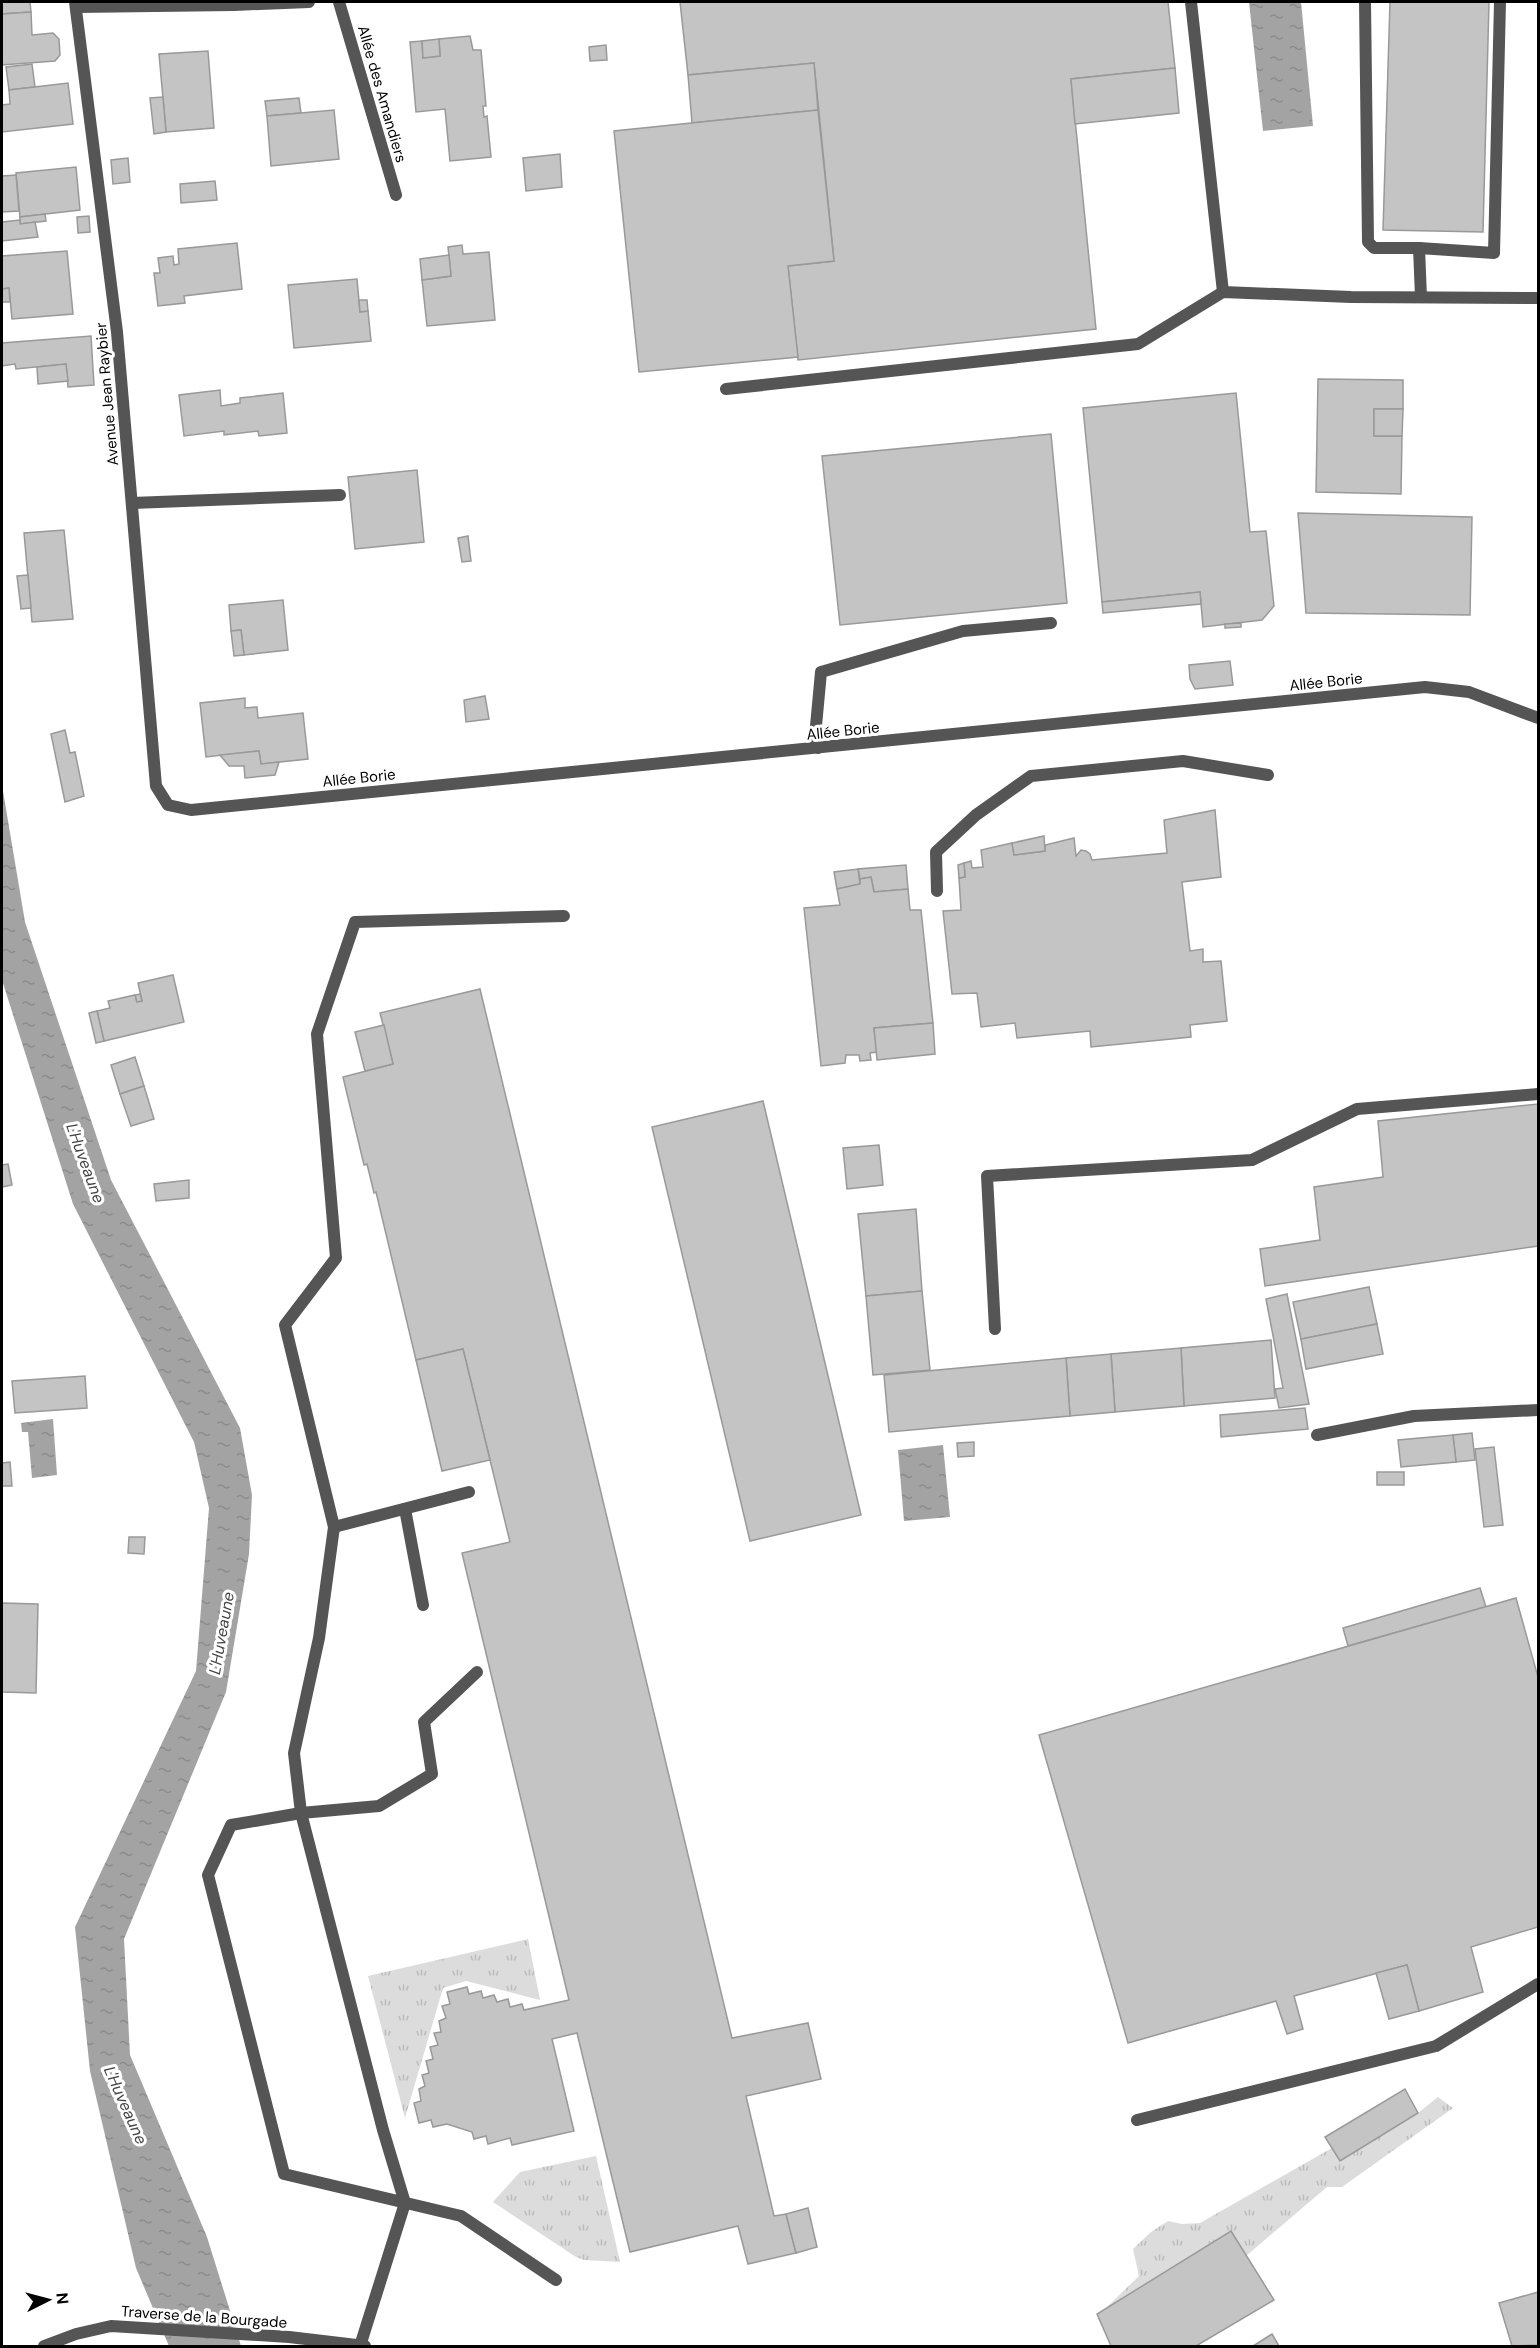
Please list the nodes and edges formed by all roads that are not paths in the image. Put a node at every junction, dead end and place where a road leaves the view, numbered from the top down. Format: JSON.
{"nodes":[{"id":1,"x":309,"y":2,"type":"edge"},
{"id":2,"x":339,"y":2,"type":"edge"},
{"id":3,"x":1191,"y":2,"type":"edge"},
{"id":4,"x":1365,"y":2,"type":"edge"},
{"id":5,"x":1500,"y":2,"type":"edge"},
{"id":6,"x":76,"y":4,"type":"edge"},
{"id":7,"x":396,"y":195,"type":"dead end"},
{"id":8,"x":1419,"y":248,"type":"junction"},
{"id":9,"x":1223,"y":292,"type":"junction"},
{"id":10,"x":1421,"y":297,"type":"junction"},
{"id":11,"x":1539,"y":298,"type":"edge"},
{"id":12,"x":726,"y":389,"type":"dead end"},
{"id":13,"x":340,"y":495,"type":"dead end"},
{"id":14,"x":132,"y":503,"type":"junction"},
{"id":15,"x":1051,"y":623,"type":"dead end"},
{"id":16,"x":1539,"y":718,"type":"edge"},
{"id":17,"x":818,"y":748,"type":"junction"},
{"id":18,"x":1268,"y":775,"type":"dead end"},
{"id":19,"x":156,"y":786,"type":"joint"},
{"id":20,"x":937,"y":891,"type":"dead end"},
{"id":21,"x":564,"y":916,"type":"dead end"},
{"id":22,"x":1539,"y":1094,"type":"edge"},
{"id":23,"x":995,"y":1329,"type":"dead end"},
{"id":24,"x":1539,"y":1410,"type":"edge"},
{"id":25,"x":1317,"y":1435,"type":"dead end"},
{"id":26,"x":469,"y":1492,"type":"dead end"},
{"id":27,"x":405,"y":1509,"type":"junction"},
{"id":28,"x":334,"y":1527,"type":"junction"},
{"id":29,"x":423,"y":1605,"type":"dead end"},
{"id":30,"x":477,"y":1672,"type":"dead end"},
{"id":31,"x":301,"y":1814,"type":"junction"},
{"id":32,"x":1539,"y":1984,"type":"edge"},
{"id":33,"x":1137,"y":2120,"type":"dead end"},
{"id":34,"x":405,"y":2203,"type":"junction"},
{"id":35,"x":556,"y":2280,"type":"dead end"},
{"id":36,"x":44,"y":2346,"type":"edge"},
{"id":37,"x":362,"y":2346,"type":"edge"}],
"edges":[{"from":1,"to":6,"type":"street"},
{"from":2,"to":7,"type":"street","name":"Allée des Amandiers"},
{"from":3,"to":9,"type":"street"},
{"from":4,"to":8,"type":"street"},
{"from":5,"to":8,"type":"street"},
{"from":6,"to":14,"type":"street","name":"Avenue Jean Raybier"},
{"from":8,"to":10,"type":"street"},
{"from":9,"to":10,"type":"street"},
{"from":9,"to":12,"type":"street"},
{"from":10,"to":11,"type":"street"},
{"from":13,"to":14,"type":"street"},
{"from":14,"to":19,"type":"street","name":"Avenue Jean Raybier"},
{"from":15,"to":17,"type":"street"},
{"from":16,"to":17,"type":"street","name":"Allée Borie"},
{"from":17,"to":19,"type":"street","name":"Allée Borie"},
{"from":18,"to":20,"type":"street"},
{"from":21,"to":28,"type":"street"},
{"from":22,"to":23,"type":"street"},
{"from":24,"to":25,"type":"street"},
{"from":26,"to":27,"type":"street"},
{"from":27,"to":28,"type":"street"},
{"from":27,"to":29,"type":"street"},
{"from":28,"to":31,"type":"street"},
{"from":30,"to":31,"type":"street"},
{"from":31,"to":34,"type":"street"},
{"from":31,"to":34,"type":"street"},
{"from":32,"to":33,"type":"street"},
{"from":34,"to":35,"type":"street"},
{"from":34,"to":37,"type":"street"},
{"from":36,"to":37,"type":"street","name":"Traverse de la Bourgade"}]}
